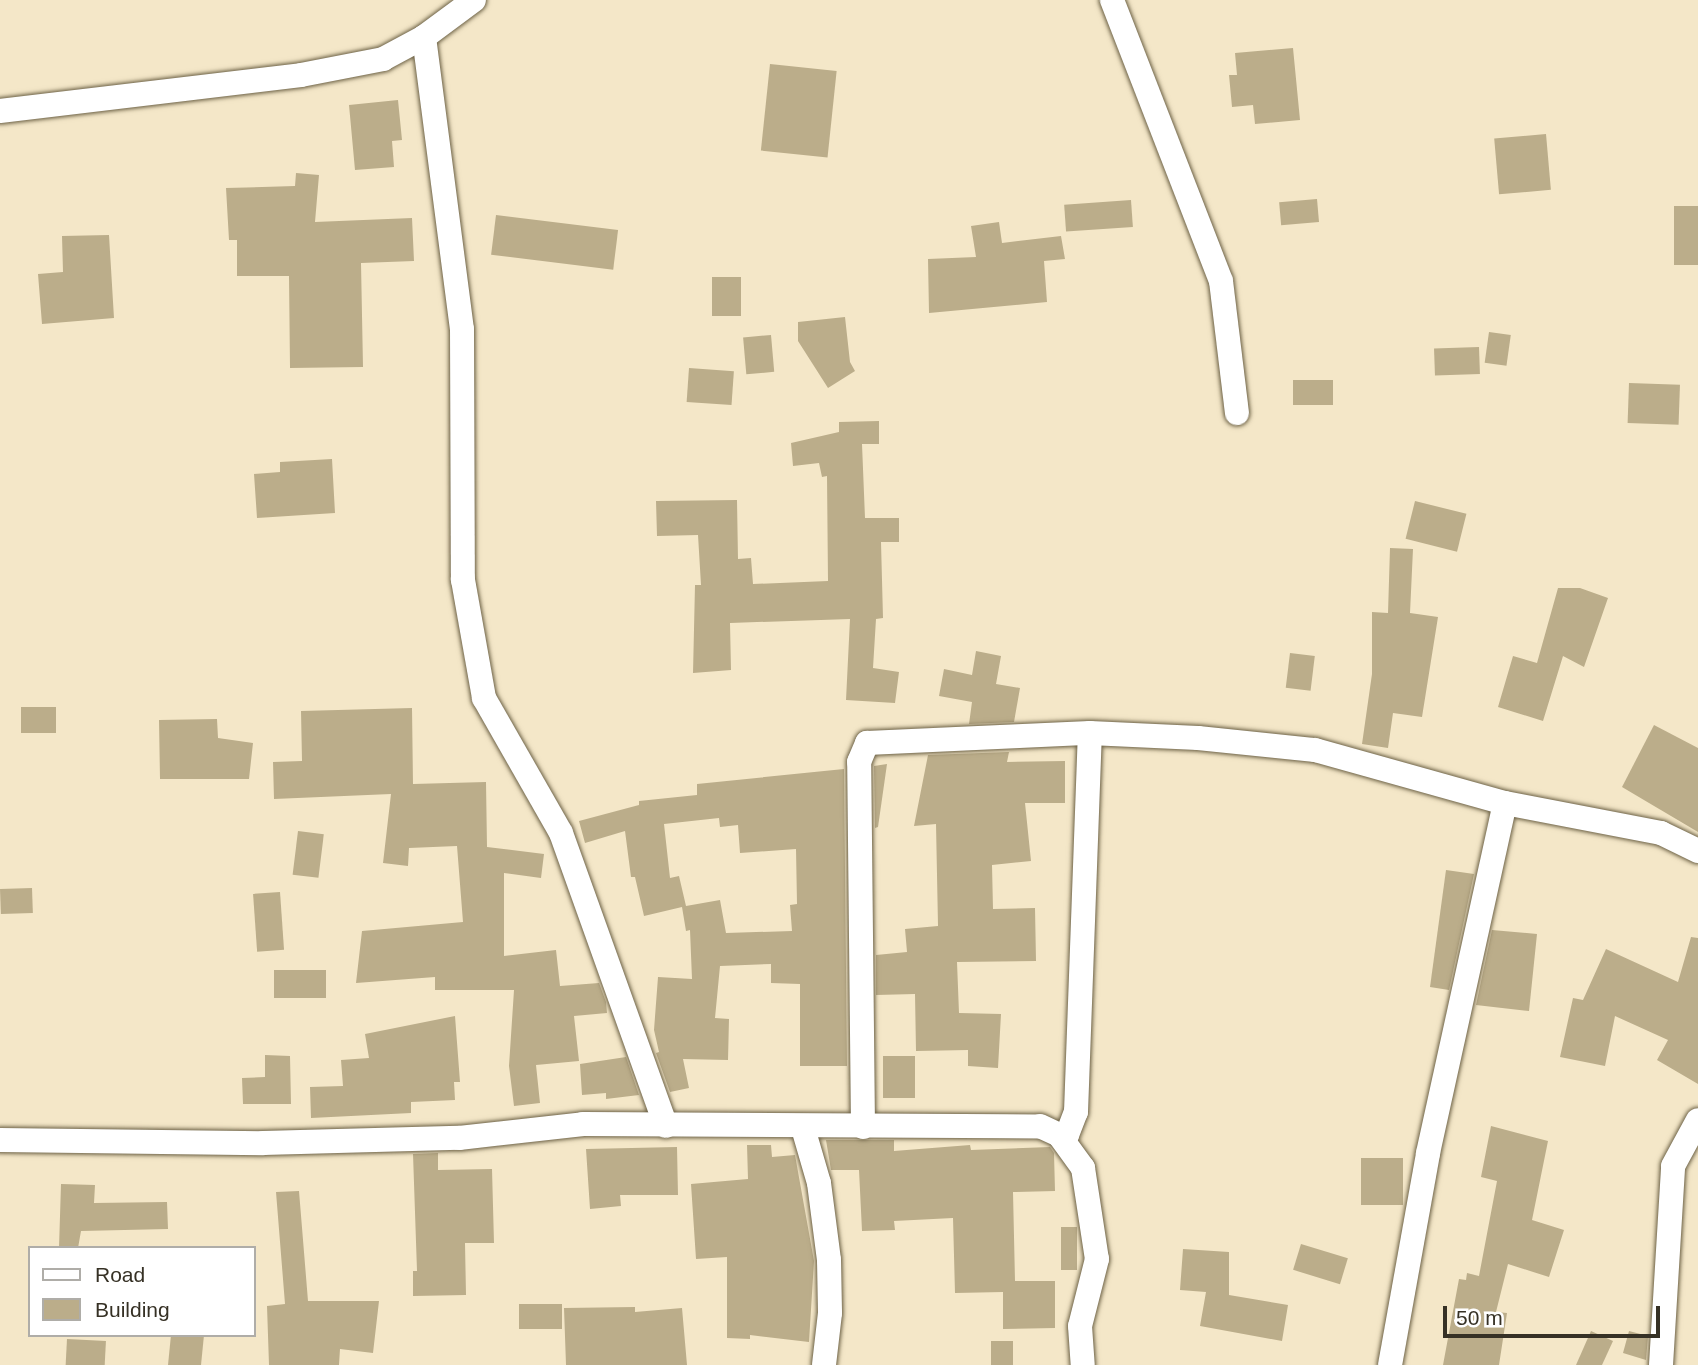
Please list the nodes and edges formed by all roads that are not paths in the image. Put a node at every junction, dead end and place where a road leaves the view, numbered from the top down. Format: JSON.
{"nodes":[{"id":1,"x":474,"y":0,"type":"edge"},
{"id":2,"x":1112,"y":0,"type":"edge"},
{"id":3,"x":424,"y":37,"type":"junction"},
{"id":4,"x":0,"y":111,"type":"edge"},
{"id":5,"x":1237,"y":413,"type":"dead end"},
{"id":6,"x":1090,"y":733,"type":"junction"},
{"id":7,"x":1505,"y":803,"type":"junction"},
{"id":8,"x":1698,"y":852,"type":"edge"},
{"id":9,"x":1698,"y":1119,"type":"edge"},
{"id":10,"x":666,"y":1126,"type":"junction"},
{"id":11,"x":863,"y":1127,"type":"junction"},
{"id":12,"x":803,"y":1128,"type":"junction"},
{"id":13,"x":1059,"y":1135,"type":"junction"},
{"id":14,"x":0,"y":1140,"type":"edge"},
{"id":15,"x":824,"y":1365,"type":"edge"},
{"id":16,"x":1083,"y":1365,"type":"edge"},
{"id":17,"x":1390,"y":1365,"type":"edge"},
{"id":18,"x":1661,"y":1365,"type":"edge"}],
"edges":[{"from":1,"to":3,"type":"street"},
{"from":2,"to":5,"type":"street"},
{"from":3,"to":4,"type":"street"},
{"from":3,"to":10,"type":"street"},
{"from":6,"to":7,"type":"street"},
{"from":6,"to":11,"type":"street"},
{"from":6,"to":13,"type":"street"},
{"from":7,"to":8,"type":"street"},
{"from":7,"to":17,"type":"street"},
{"from":9,"to":18,"type":"street"},
{"from":10,"to":12,"type":"street"},
{"from":10,"to":14,"type":"street"},
{"from":11,"to":12,"type":"street"},
{"from":11,"to":13,"type":"street"},
{"from":12,"to":15,"type":"street"},
{"from":13,"to":16,"type":"street"}]}
